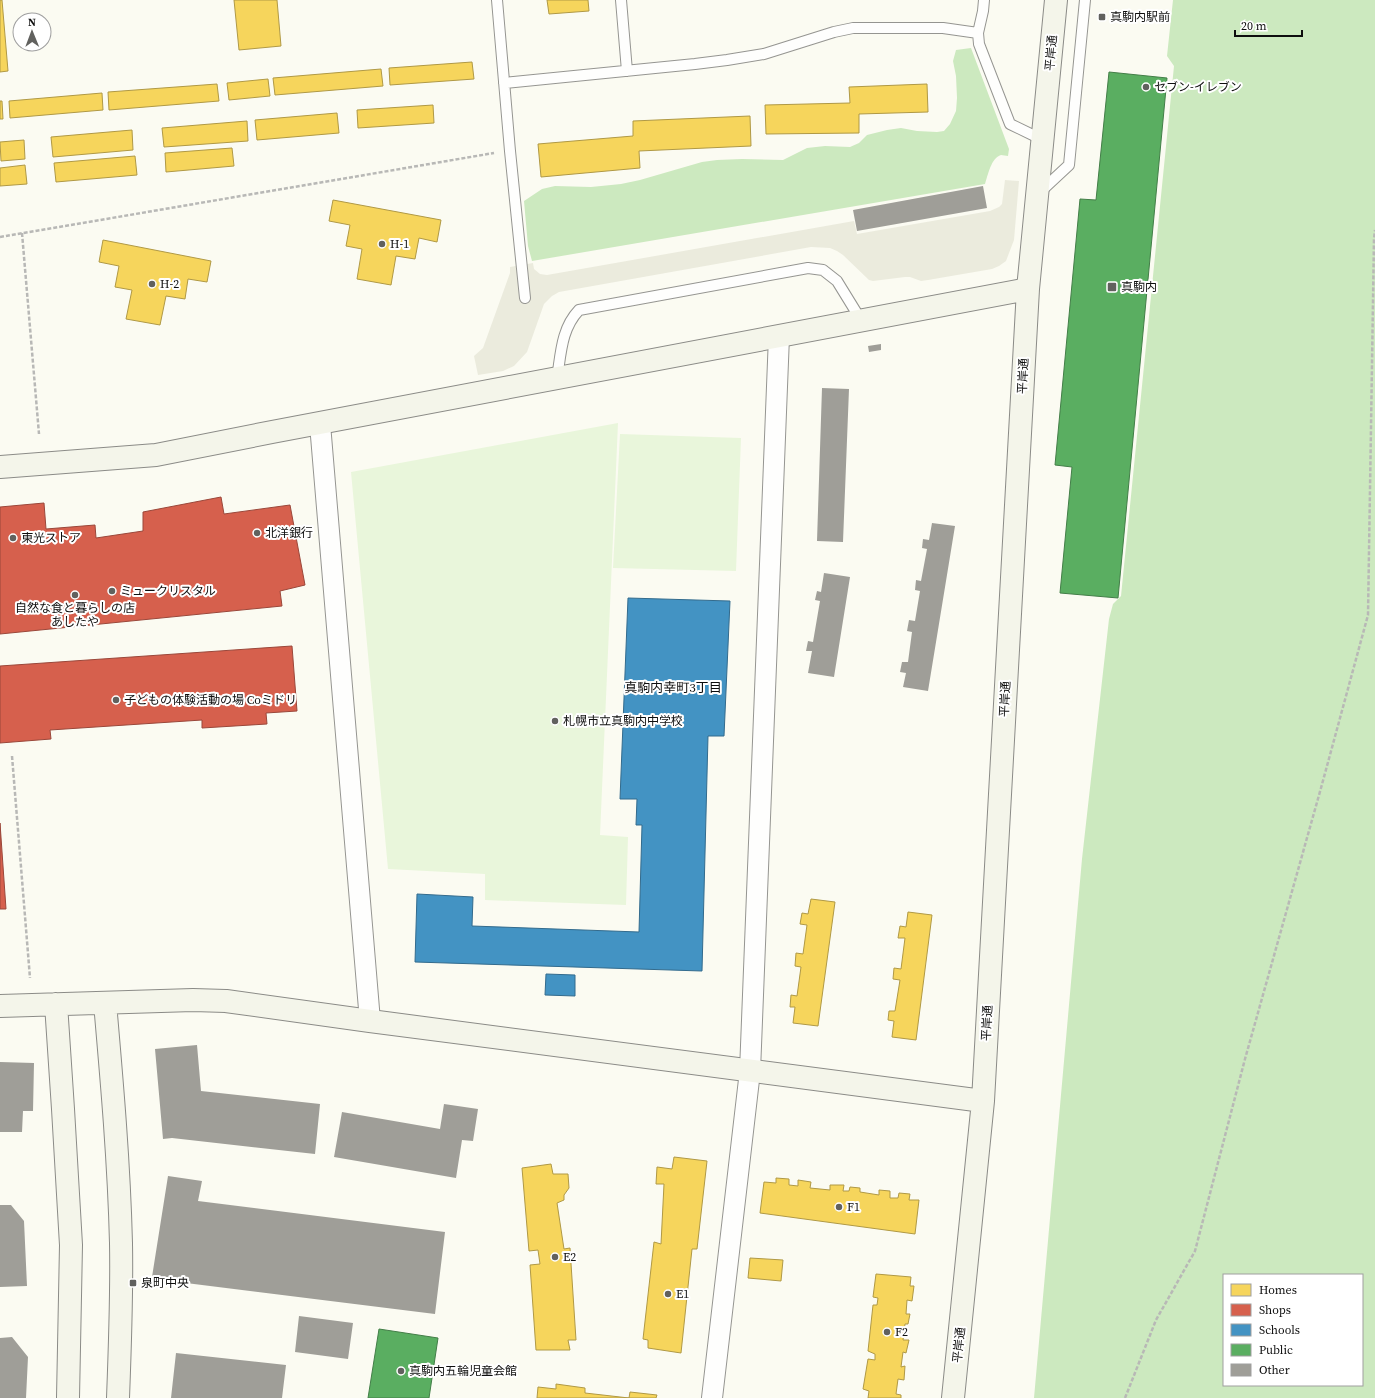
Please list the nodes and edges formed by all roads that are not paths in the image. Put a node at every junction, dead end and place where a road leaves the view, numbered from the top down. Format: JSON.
{"nodes":[{"id":1,"x":497,"y":0,"type":"edge"},
{"id":2,"x":621,"y":0,"type":"edge"},
{"id":3,"x":984,"y":0,"type":"edge"},
{"id":4,"x":1056,"y":0,"type":"edge"},
{"id":5,"x":1085,"y":0,"type":"edge"},
{"id":6,"x":978,"y":33,"type":"junction"},
{"id":7,"x":627,"y":71,"type":"junction"},
{"id":8,"x":504,"y":83,"type":"junction"},
{"id":9,"x":1043,"y":140,"type":"junction"},
{"id":10,"x":1037,"y":194,"type":"junction"},
{"id":11,"x":1028,"y":290,"type":"junction"},
{"id":12,"x":525,"y":298,"type":"dead end"},
{"id":13,"x":861,"y":320,"type":"junction"},
{"id":14,"x":779,"y":336,"type":"junction"},
{"id":15,"x":557,"y":378,"type":"junction"},
{"id":16,"x":320,"y":424,"type":"junction"},
{"id":17,"x":0,"y":467,"type":"edge"},
{"id":18,"x":105,"y":1003,"type":"junction"},
{"id":19,"x":56,"y":1004,"type":"junction"},
{"id":20,"x":0,"y":1006,"type":"edge"},
{"id":21,"x":370,"y":1021,"type":"junction"},
{"id":22,"x":750,"y":1071,"type":"junction"},
{"id":23,"x":983,"y":1101,"type":"junction"},
{"id":24,"x":68,"y":1398,"type":"edge"},
{"id":25,"x":118,"y":1398,"type":"edge"},
{"id":26,"x":712,"y":1398,"type":"edge"},
{"id":27,"x":954,"y":1398,"type":"edge"}],
"edges":[{"from":1,"to":8,"type":"lane"},
{"from":2,"to":7,"type":"lane"},
{"from":3,"to":6,"type":"lane"},
{"from":4,"to":9,"type":"street","name":"平岸通"},
{"from":5,"to":10,"type":"lane"},
{"from":6,"to":7,"type":"lane"},
{"from":6,"to":9,"type":"lane"},
{"from":7,"to":8,"type":"lane"},
{"from":8,"to":12,"type":"lane"},
{"from":9,"to":10,"type":"street","name":"平岸通"},
{"from":10,"to":11,"type":"street","name":"平岸通"},
{"from":11,"to":13,"type":"street"},
{"from":11,"to":23,"type":"street","name":"平岸通"},
{"from":13,"to":14,"type":"street"},
{"from":13,"to":15,"type":"lane"},
{"from":14,"to":15,"type":"street"},
{"from":14,"to":22,"type":"street"},
{"from":15,"to":16,"type":"street"},
{"from":16,"to":17,"type":"street"},
{"from":16,"to":21,"type":"street"},
{"from":18,"to":19,"type":"street"},
{"from":18,"to":21,"type":"street"},
{"from":18,"to":25,"type":"street"},
{"from":19,"to":20,"type":"street"},
{"from":19,"to":24,"type":"street"},
{"from":21,"to":22,"type":"street"},
{"from":22,"to":23,"type":"street"},
{"from":22,"to":26,"type":"street"},
{"from":23,"to":27,"type":"street","name":"平岸通"}]}
